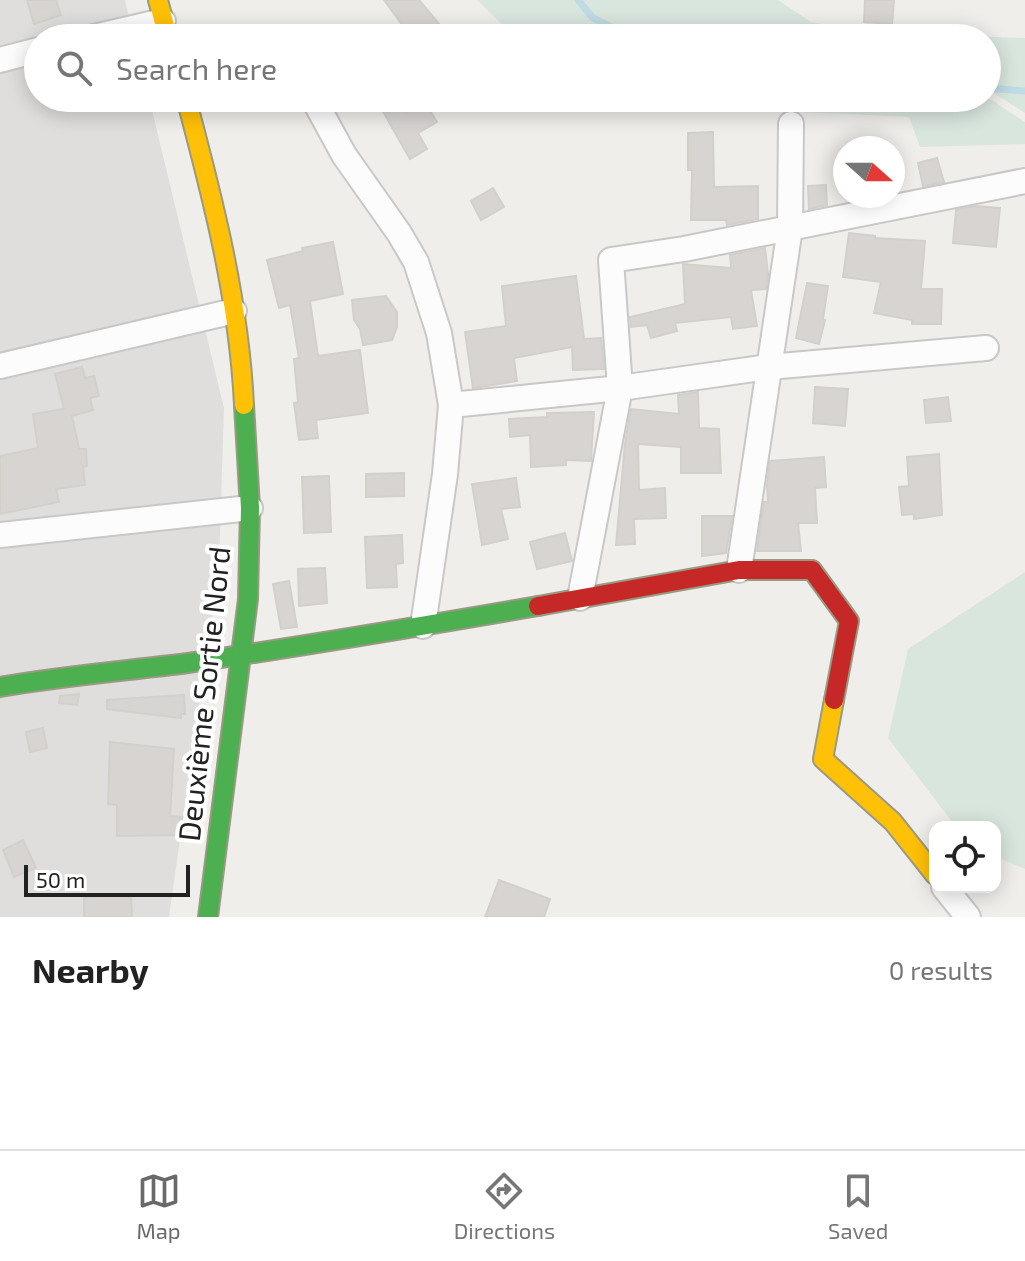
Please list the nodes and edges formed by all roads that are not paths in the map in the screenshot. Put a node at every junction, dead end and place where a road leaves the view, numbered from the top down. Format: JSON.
{"nodes":[{"id":1,"x":24,"y":54,"type":"edge"},
{"id":2,"x":0,"y":60,"type":"edge"},
{"id":3,"x":190,"y":112,"type":"edge"},
{"id":4,"x":321,"y":112,"type":"edge"},
{"id":5,"x":791,"y":124,"type":"dead end"},
{"id":6,"x":1025,"y":181,"type":"edge"},
{"id":7,"x":790,"y":228,"type":"junction"},
{"id":8,"x":234,"y":311,"type":"junction"},
{"id":9,"x":986,"y":348,"type":"dead end"},
{"id":10,"x":0,"y":366,"type":"edge"},
{"id":11,"x":769,"y":367,"type":"junction"},
{"id":12,"x":620,"y":388,"type":"junction"},
{"id":13,"x":451,"y":405,"type":"junction"},
{"id":14,"x":250,"y":508,"type":"junction"},
{"id":15,"x":0,"y":535,"type":"edge"},
{"id":16,"x":739,"y":570,"type":"junction"},
{"id":17,"x":580,"y":598,"type":"junction"},
{"id":18,"x":423,"y":626,"type":"junction"},
{"id":19,"x":241,"y":654,"type":"junction"},
{"id":20,"x":0,"y":687,"type":"edge"},
{"id":21,"x":929,"y":867,"type":"edge"},
{"id":22,"x":949,"y":893,"type":"edge"},
{"id":23,"x":208,"y":917,"type":"edge"},
{"id":24,"x":968,"y":917,"type":"edge"}],
"edges":[{"from":1,"to":2,"type":"street"},
{"from":3,"to":8,"type":"street","name":"Deuxième Sortie Nord"},
{"from":4,"to":13,"type":"street"},
{"from":5,"to":7,"type":"street"},
{"from":6,"to":7,"type":"street"},
{"from":7,"to":11,"type":"street"},
{"from":7,"to":12,"type":"street"},
{"from":8,"to":10,"type":"street"},
{"from":8,"to":14,"type":"street","name":"Deuxième Sortie Nord"},
{"from":9,"to":11,"type":"street"},
{"from":11,"to":12,"type":"street"},
{"from":11,"to":16,"type":"street"},
{"from":12,"to":13,"type":"street"},
{"from":12,"to":17,"type":"street"},
{"from":13,"to":18,"type":"street"},
{"from":14,"to":15,"type":"street"},
{"from":14,"to":19,"type":"street","name":"Deuxième Sortie Nord"},
{"from":16,"to":17,"type":"street"},
{"from":16,"to":21,"type":"street"},
{"from":17,"to":18,"type":"street"},
{"from":18,"to":19,"type":"street"},
{"from":19,"to":20,"type":"street"},
{"from":19,"to":23,"type":"street","name":"Deuxième Sortie Nord"},
{"from":22,"to":24,"type":"street"}]}
